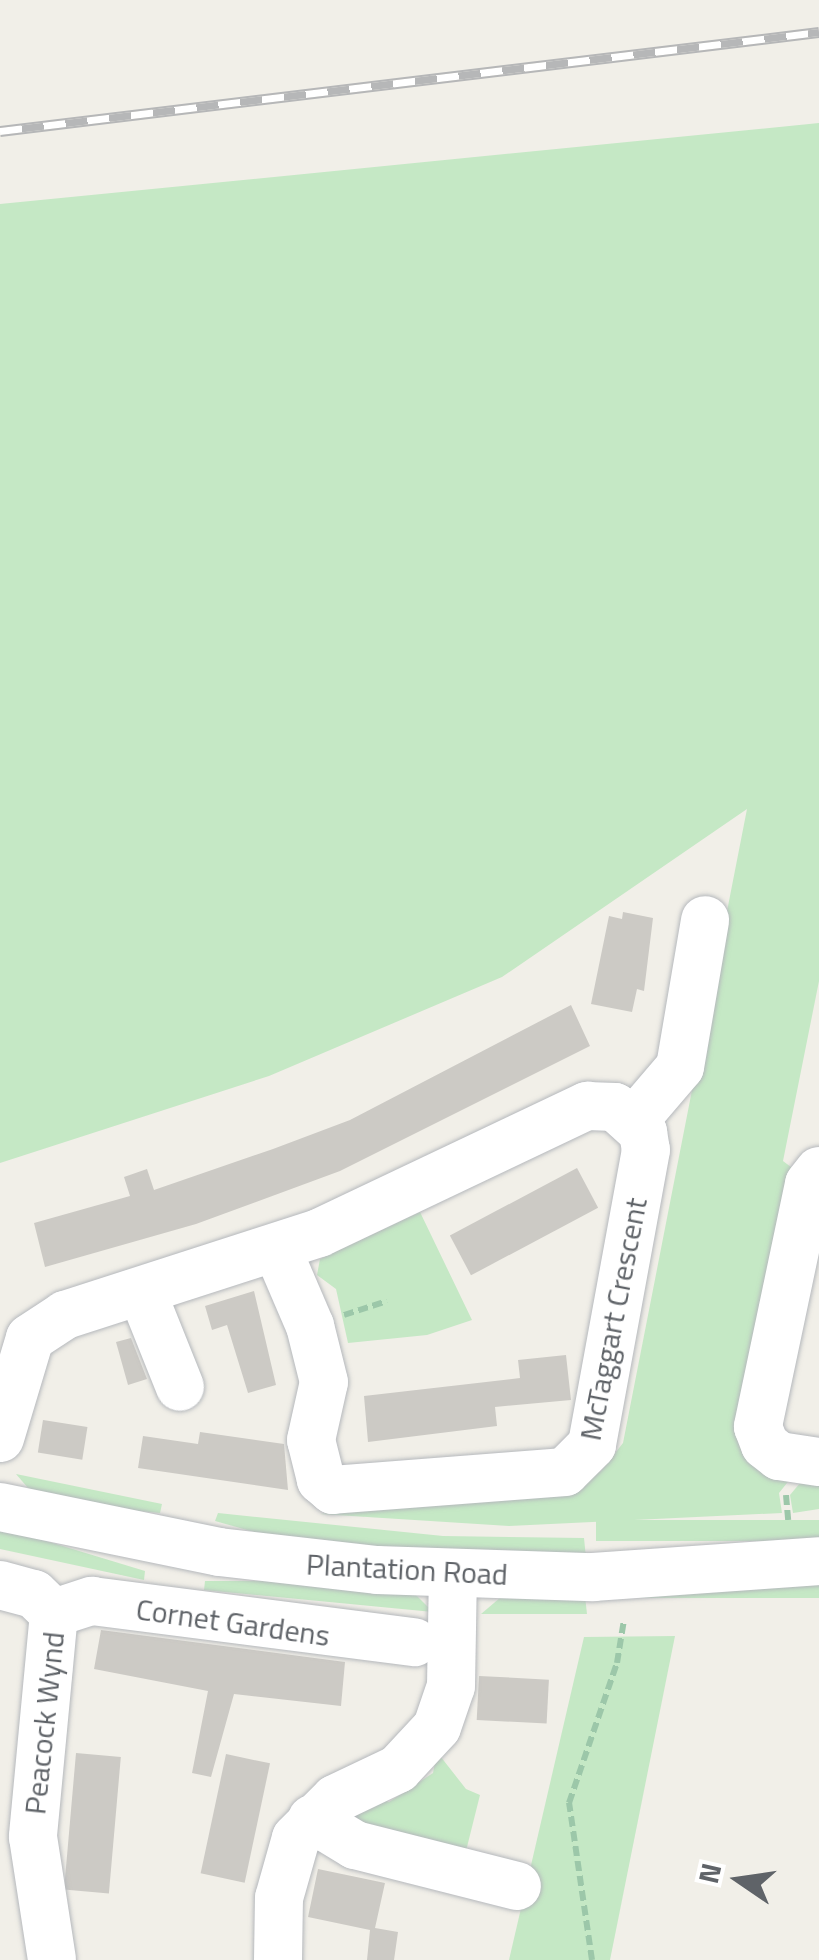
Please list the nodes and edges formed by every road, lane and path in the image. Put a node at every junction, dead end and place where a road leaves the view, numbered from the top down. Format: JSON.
{"nodes":[{"id":1,"x":705,"y":920,"type":"dead end"},
{"id":2,"x":634,"y":1122,"type":"junction"},
{"id":3,"x":819,"y":1171,"type":"edge"},
{"id":4,"x":278,"y":1250,"type":"junction"},
{"id":5,"x":142,"y":1292,"type":"junction"},
{"id":6,"x":15,"y":1327,"type":"edge"},
{"id":7,"x":180,"y":1386,"type":"dead end"},
{"id":8,"x":0,"y":1438,"type":"edge"},
{"id":9,"x":819,"y":1462,"type":"edge"},
{"id":10,"x":0,"y":1507,"type":"edge"},
{"id":11,"x":819,"y":1560,"type":"edge"},
{"id":12,"x":454,"y":1574,"type":"junction"},
{"id":13,"x":0,"y":1585,"type":"edge"},
{"id":14,"x":54,"y":1614,"type":"junction"},
{"id":15,"x":624,"y":1620,"type":"dead end"},
{"id":16,"x":414,"y":1642,"type":"dead end"},
{"id":17,"x":312,"y":1819,"type":"junction"},
{"id":18,"x":16,"y":1836,"type":"edge"},
{"id":19,"x":517,"y":1886,"type":"dead end"},
{"id":20,"x":52,"y":1960,"type":"edge"},
{"id":21,"x":278,"y":1960,"type":"edge"},
{"id":22,"x":592,"y":1960,"type":"edge"}],
"edges":[{"from":1,"to":2,"type":"street"},
{"from":2,"to":4,"type":"street"},
{"from":2,"to":4,"type":"street","name":"McTaggart Crescent"},
{"from":3,"to":9,"type":"street"},
{"from":4,"to":5,"type":"street"},
{"from":5,"to":6,"type":"street"},
{"from":5,"to":7,"type":"street"},
{"from":6,"to":8,"type":"street"},
{"from":10,"to":12,"type":"street","name":"Plantation Road"},
{"from":11,"to":12,"type":"street","name":"Plantation Road"},
{"from":12,"to":17,"type":"street"},
{"from":13,"to":14,"type":"street","name":"Peacock Wynd"},
{"from":14,"to":16,"type":"street","name":"Cornet Gardens"},
{"from":14,"to":18,"type":"street","name":"Peacock Wynd"},
{"from":15,"to":22,"type":"path"},
{"from":17,"to":19,"type":"street"},
{"from":17,"to":21,"type":"street"},
{"from":18,"to":20,"type":"street","name":"Peacock Wynd"}]}
